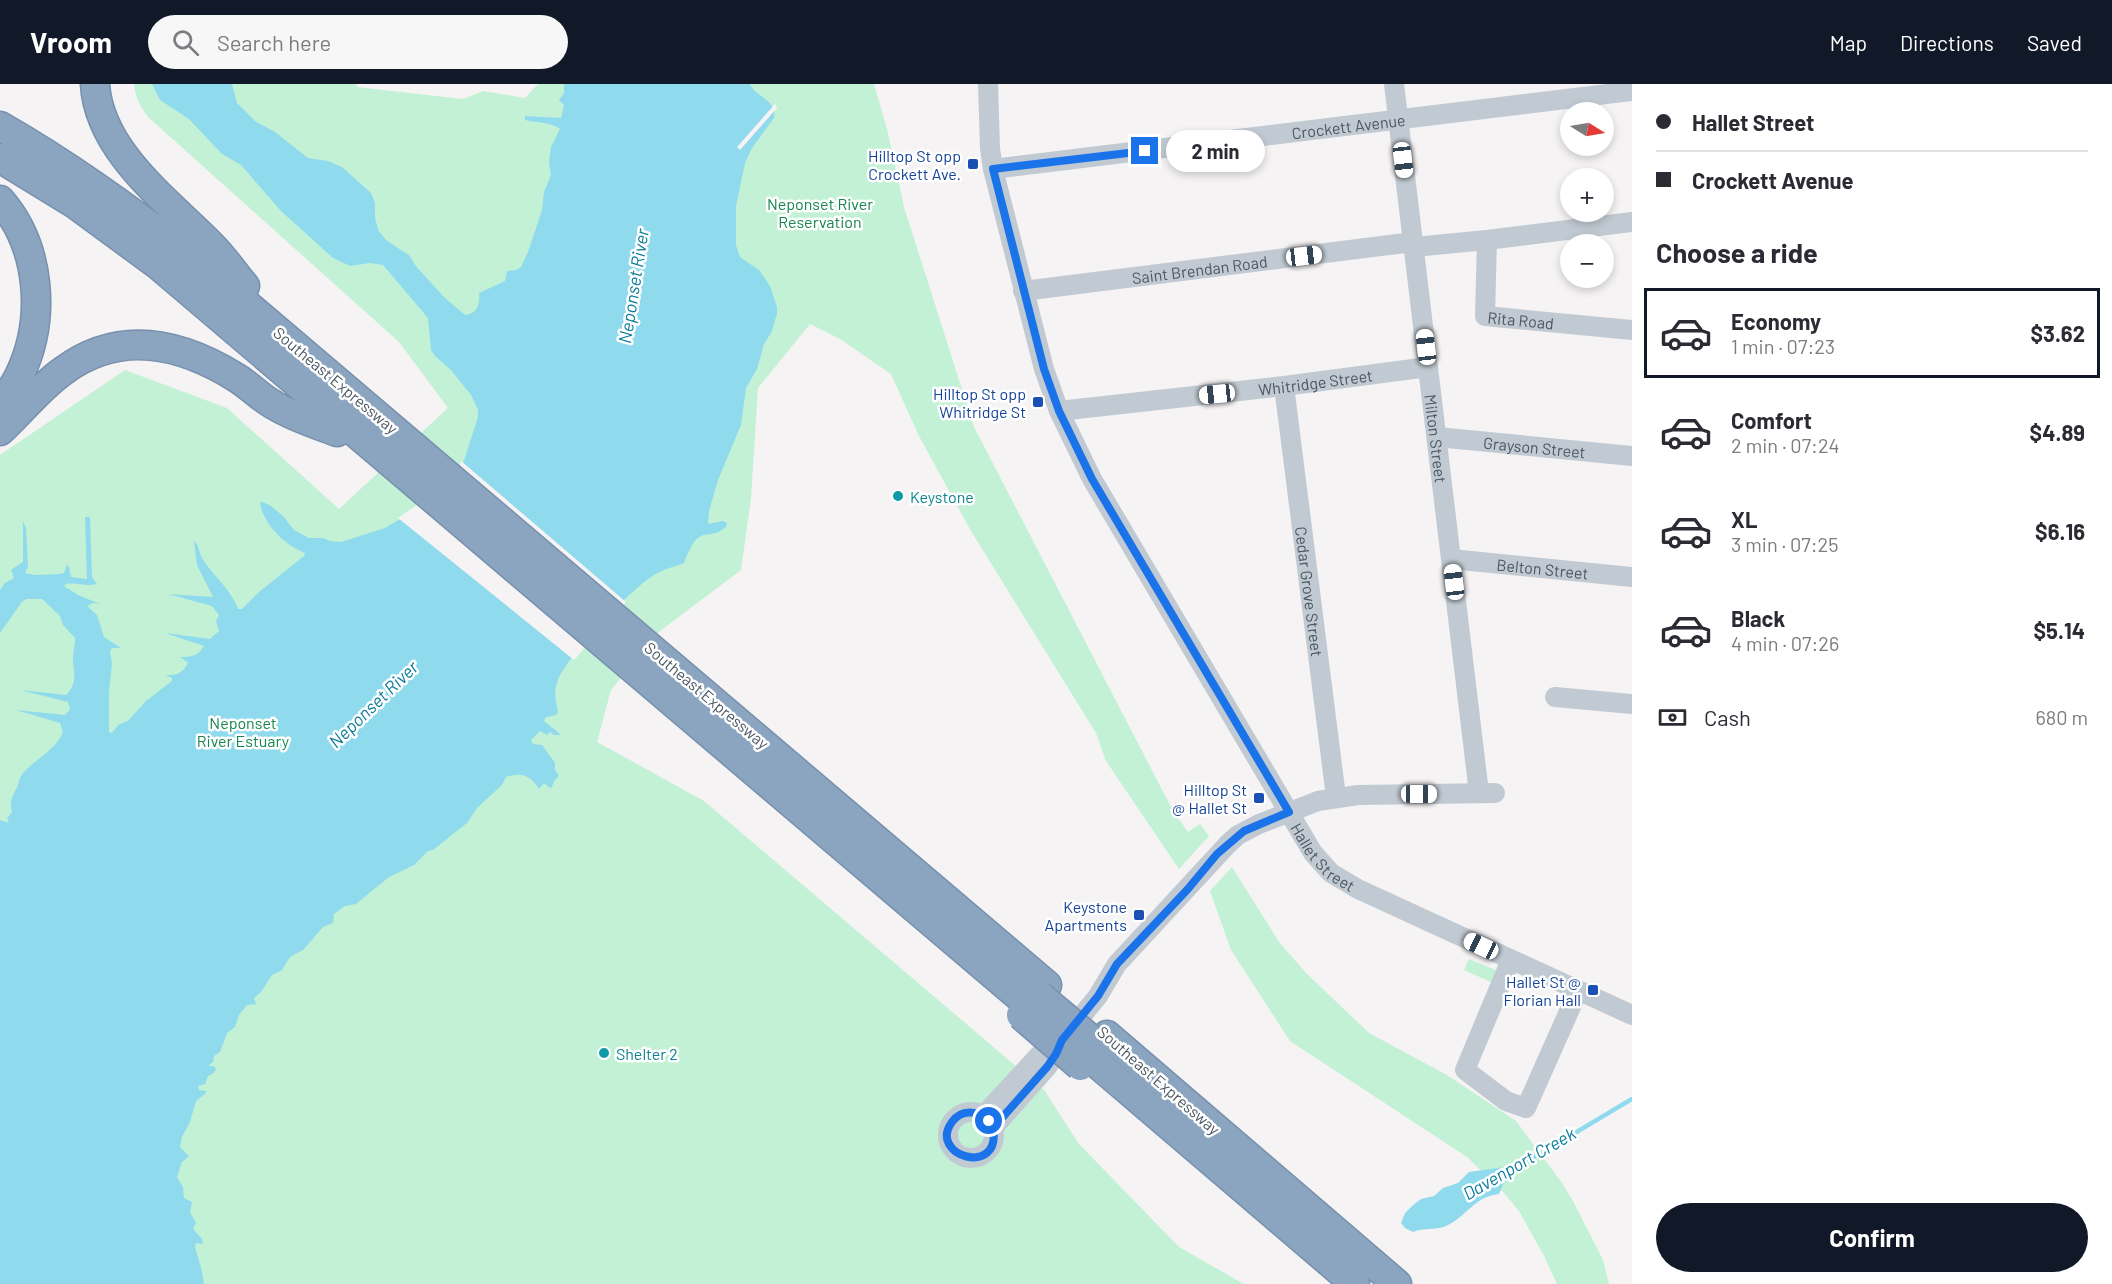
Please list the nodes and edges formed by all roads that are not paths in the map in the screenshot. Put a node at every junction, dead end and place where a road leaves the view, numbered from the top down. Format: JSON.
{"nodes":[{"id":1,"x":96,"y":84,"type":"edge"},
{"id":2,"x":988,"y":84,"type":"edge"},
{"id":3,"x":1394,"y":84,"type":"edge"},
{"id":4,"x":1632,"y":91,"type":"edge"},
{"id":5,"x":1398,"y":119,"type":"junction"},
{"id":6,"x":0,"y":126,"type":"edge"},
{"id":7,"x":0,"y":141,"type":"edge"},
{"id":8,"x":0,"y":158,"type":"edge"},
{"id":9,"x":993,"y":169,"type":"junction"},
{"id":10,"x":0,"y":173,"type":"edge"},
{"id":11,"x":0,"y":200,"type":"edge"},
{"id":12,"x":1632,"y":222,"type":"edge"},
{"id":13,"x":1486,"y":240,"type":"junction"},
{"id":14,"x":1413,"y":244,"type":"junction"},
{"id":15,"x":1023,"y":291,"type":"junction"},
{"id":16,"x":1632,"y":330,"type":"edge"},
{"id":17,"x":283,"y":334,"type":"junction"},
{"id":18,"x":1428,"y":367,"type":"junction"},
{"id":19,"x":1284,"y":386,"type":"junction"},
{"id":20,"x":0,"y":406,"type":"edge"},
{"id":21,"x":1059,"y":411,"type":"junction"},
{"id":22,"x":0,"y":431,"type":"edge"},
{"id":23,"x":337,"y":432,"type":"junction"},
{"id":24,"x":1437,"y":437,"type":"junction"},
{"id":25,"x":396,"y":456,"type":"junction"},
{"id":26,"x":1632,"y":456,"type":"edge"},
{"id":27,"x":1451,"y":560,"type":"junction"},
{"id":28,"x":1632,"y":578,"type":"edge"},
{"id":29,"x":636,"y":661,"type":"junction"},
{"id":30,"x":1555,"y":697,"type":"dead end"},
{"id":31,"x":1632,"y":704,"type":"edge"},
{"id":32,"x":1336,"y":797,"type":"junction"},
{"id":33,"x":1289,"y":812,"type":"junction"},
{"id":34,"x":1511,"y":960,"type":"junction"},
{"id":35,"x":1578,"y":991,"type":"junction"},
{"id":36,"x":1034,"y":1000,"type":"junction"},
{"id":37,"x":1632,"y":1015,"type":"edge"},
{"id":38,"x":1093,"y":1051,"type":"junction"},
{"id":39,"x":988,"y":1122,"type":"dead end"},
{"id":40,"x":1335,"y":1284,"type":"edge"},
{"id":41,"x":1355,"y":1284,"type":"edge"},
{"id":42,"x":1377,"y":1284,"type":"edge"},
{"id":43,"x":1397,"y":1284,"type":"edge"}],
"edges":[{"from":1,"to":17,"type":"highway"},
{"from":2,"to":9,"type":"street"},
{"from":3,"to":5,"type":"street","name":"Milton Street"},
{"from":4,"to":5,"type":"street","name":"Crockett Avenue"},
{"from":5,"to":9,"type":"street","name":"Crockett Avenue"},
{"from":5,"to":14,"type":"street","name":"Milton Street"},
{"from":6,"to":17,"type":"highway","name":"Southeast Expressway"},
{"from":7,"to":25,"type":"highway"},
{"from":8,"to":25,"type":"highway"},
{"from":9,"to":15,"type":"street"},
{"from":10,"to":23,"type":"highway","name":"Southeast Expressway"},
{"from":11,"to":20,"type":"highway"},
{"from":12,"to":13,"type":"street","name":"Saint Brendan Road"},
{"from":13,"to":14,"type":"street","name":"Saint Brendan Road"},
{"from":13,"to":16,"type":"street","name":"Rita Road"},
{"from":14,"to":15,"type":"street","name":"Saint Brendan Road"},
{"from":14,"to":18,"type":"street","name":"Milton Street"},
{"from":15,"to":21,"type":"street"},
{"from":17,"to":25,"type":"highway","name":"Southeast Expressway"},
{"from":18,"to":19,"type":"street","name":"Whitridge Street"},
{"from":18,"to":24,"type":"street","name":"Milton Street"},
{"from":19,"to":21,"type":"street","name":"Whitridge Street"},
{"from":19,"to":32,"type":"street","name":"Cedar Grove Street"},
{"from":21,"to":33,"type":"street"},
{"from":22,"to":23,"type":"highway"},
{"from":23,"to":25,"type":"highway","name":"Southeast Expressway"},
{"from":24,"to":26,"type":"street","name":"Grayson Street"},
{"from":24,"to":27,"type":"street","name":"Milton Street"},
{"from":25,"to":29,"type":"highway","name":"Southeast Expressway"},
{"from":25,"to":29,"type":"highway","name":"Southeast Expressway"},
{"from":27,"to":28,"type":"street","name":"Belton Street"},
{"from":27,"to":32,"type":"street","name":"Milton Street"},
{"from":29,"to":36,"type":"highway","name":"Southeast Expressway"},
{"from":29,"to":36,"type":"highway","name":"Southeast Expressway"},
{"from":30,"to":31,"type":"street"},
{"from":32,"to":33,"type":"street"},
{"from":33,"to":34,"type":"street","name":"Hallet Street"},
{"from":33,"to":39,"type":"street","name":"Hallet Street"},
{"from":34,"to":35,"type":"street","name":"Hallet Street"},
{"from":34,"to":35,"type":"street"},
{"from":35,"to":37,"type":"street","name":"Hallet Street"},
{"from":36,"to":38,"type":"highway","name":"Southeast Expressway","bridge":true},
{"from":36,"to":38,"type":"highway","name":"Southeast Expressway"},
{"from":38,"to":40,"type":"highway","name":"Southeast Expressway"},
{"from":38,"to":41,"type":"highway"},
{"from":38,"to":42,"type":"highway"},
{"from":38,"to":43,"type":"highway","name":"Southeast Expressway"}]}
